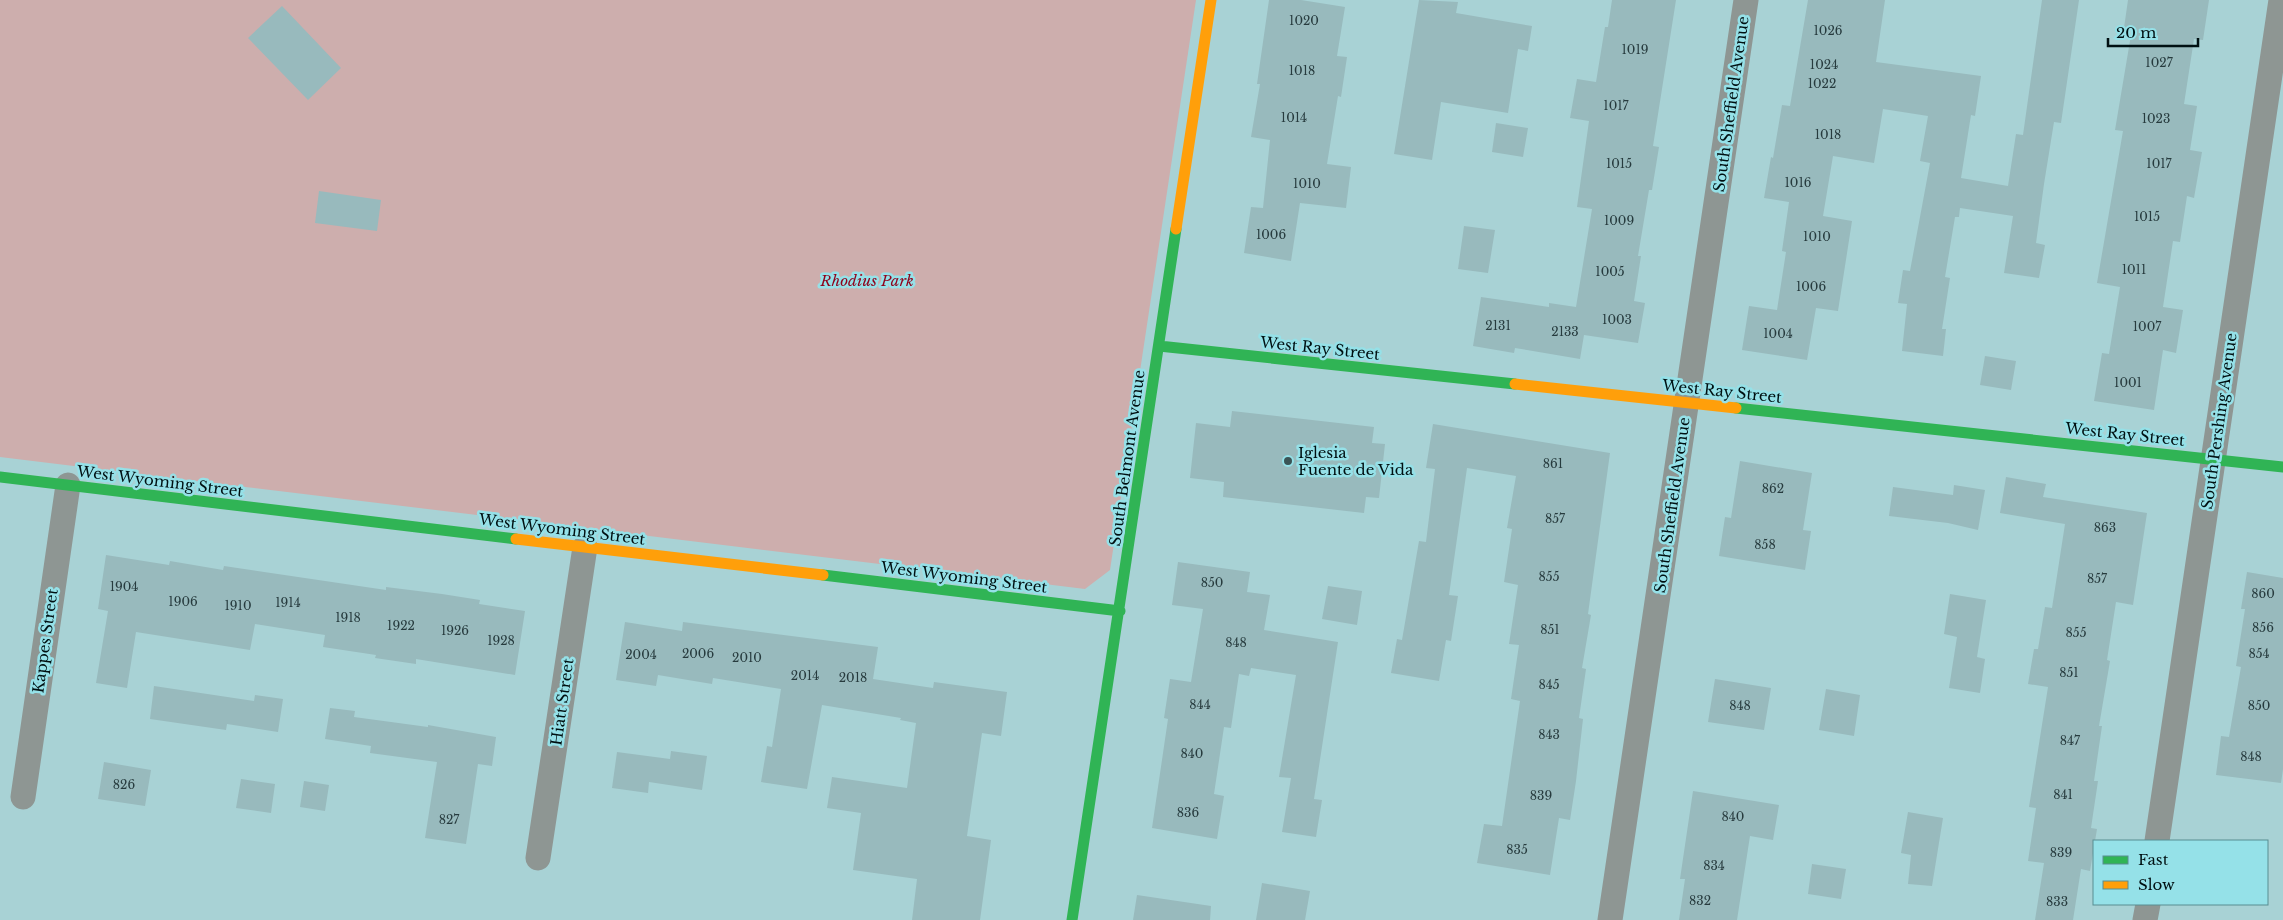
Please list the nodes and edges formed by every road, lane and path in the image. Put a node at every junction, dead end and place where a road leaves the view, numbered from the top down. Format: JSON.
{"nodes":[{"id":1,"x":1211,"y":0,"type":"edge"},
{"id":2,"x":1746,"y":0,"type":"edge"},
{"id":3,"x":2281,"y":0,"type":"edge"},
{"id":4,"x":1159,"y":346,"type":"junction"},
{"id":5,"x":1687,"y":402,"type":"junction"},
{"id":6,"x":2213,"y":459,"type":"junction"},
{"id":7,"x":2283,"y":466,"type":"edge"},
{"id":8,"x":0,"y":477,"type":"edge"},
{"id":9,"x":68,"y":485,"type":"junction"},
{"id":10,"x":585,"y":547,"type":"junction"},
{"id":11,"x":1120,"y":611,"type":"junction"},
{"id":12,"x":22,"y":797,"type":"dead end"},
{"id":13,"x":2157,"y":840,"type":"edge"},
{"id":14,"x":538,"y":858,"type":"dead end"},
{"id":15,"x":2148,"y":905,"type":"edge"},
{"id":16,"x":1072,"y":920,"type":"edge"},
{"id":17,"x":1610,"y":920,"type":"edge"},
{"id":18,"x":2145,"y":920,"type":"edge"}],
"edges":[{"from":1,"to":4,"type":"street","name":"South Belmont Avenue"},
{"from":2,"to":5,"type":"street","name":"South Sheffield Avenue"},
{"from":3,"to":6,"type":"street","name":"South Pershing Avenue"},
{"from":4,"to":5,"type":"street","name":"West Ray Street"},
{"from":4,"to":11,"type":"street","name":"South Belmont Avenue"},
{"from":5,"to":6,"type":"street","name":"West Ray Street"},
{"from":5,"to":17,"type":"street","name":"South Sheffield Avenue"},
{"from":6,"to":7,"type":"street","name":"West Ray Street"},
{"from":6,"to":13,"type":"street","name":"South Pershing Avenue"},
{"from":8,"to":9,"type":"street","name":"West Wyoming Street"},
{"from":9,"to":10,"type":"street","name":"West Wyoming Street"},
{"from":9,"to":12,"type":"street","name":"Kappes Street"},
{"from":10,"to":11,"type":"street","name":"West Wyoming Street"},
{"from":10,"to":14,"type":"street","name":"Hiatt Street"},
{"from":11,"to":16,"type":"street","name":"South Belmont Avenue"},
{"from":15,"to":18,"type":"street"}]}
